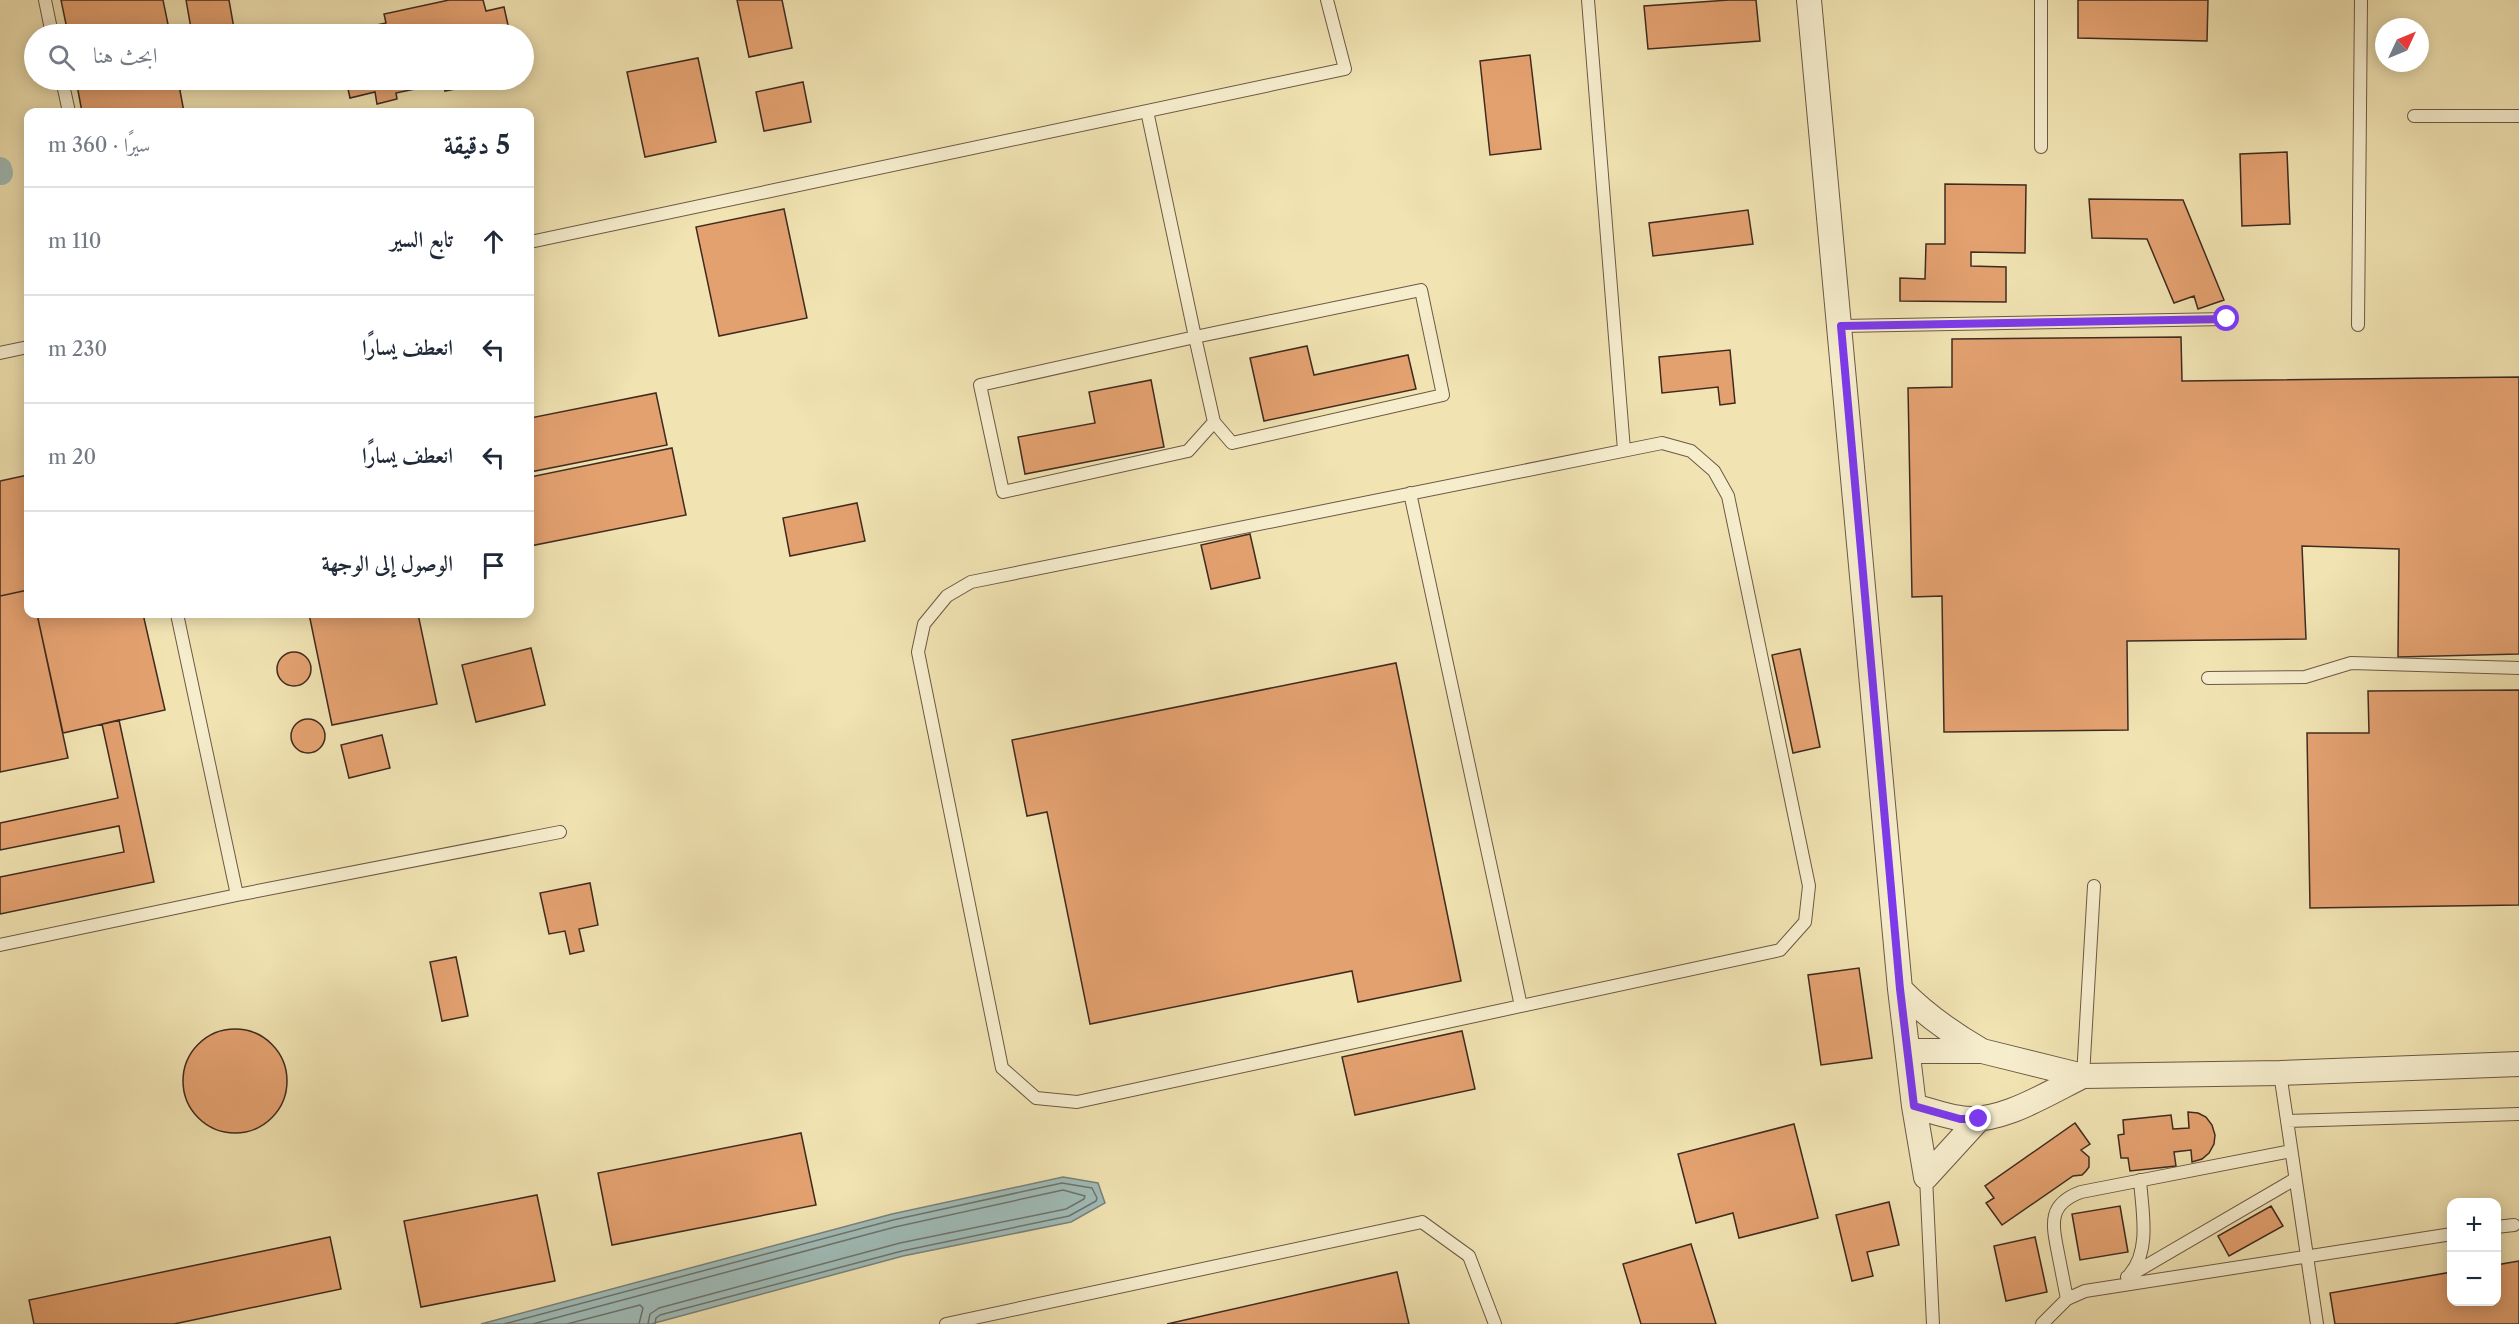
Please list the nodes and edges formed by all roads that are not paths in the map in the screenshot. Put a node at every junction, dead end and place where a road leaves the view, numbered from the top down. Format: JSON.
{"nodes":[{"id":1,"x":45,"y":0,"type":"edge"},
{"id":2,"x":1327,"y":0,"type":"edge"},
{"id":3,"x":1588,"y":0,"type":"edge"},
{"id":4,"x":1809,"y":0,"type":"edge"},
{"id":5,"x":2041,"y":0,"type":"edge"},
{"id":6,"x":2361,"y":0,"type":"edge"},
{"id":7,"x":50,"y":24,"type":"edge"},
{"id":8,"x":64,"y":90,"type":"edge"},
{"id":9,"x":68,"y":108,"type":"edge"},
{"id":10,"x":1147,"y":111,"type":"junction"},
{"id":11,"x":2415,"y":116,"type":"dead end"},
{"id":12,"x":2519,"y":116,"type":"edge"},
{"id":13,"x":2041,"y":147,"type":"dead end"},
{"id":14,"x":534,"y":241,"type":"edge"},
{"id":15,"x":2227,"y":319,"type":"dead end"},
{"id":16,"x":2358,"y":325,"type":"dead end"},
{"id":17,"x":1841,"y":326,"type":"junction"},
{"id":18,"x":1195,"y":337,"type":"junction"},
{"id":19,"x":24,"y":348,"type":"edge"},
{"id":20,"x":0,"y":353,"type":"edge"},
{"id":21,"x":1214,"y":422,"type":"junction"},
{"id":22,"x":1624,"y":450,"type":"junction"},
{"id":23,"x":1410,"y":493,"type":"junction"},
{"id":24,"x":178,"y":618,"type":"edge"},
{"id":25,"x":2519,"y":668,"type":"edge"},
{"id":26,"x":2208,"y":678,"type":"dead end"},
{"id":27,"x":560,"y":832,"type":"dead end"},
{"id":28,"x":2094,"y":886,"type":"dead end"},
{"id":29,"x":237,"y":895,"type":"junction"},
{"id":30,"x":0,"y":945,"type":"edge"},
{"id":31,"x":1900,"y":989,"type":"junction"},
{"id":32,"x":1521,"y":1006,"type":"junction"},
{"id":33,"x":1909,"y":1051,"type":"junction"},
{"id":34,"x":1982,"y":1051,"type":"junction"},
{"id":35,"x":2519,"y":1064,"type":"edge"},
{"id":36,"x":2280,"y":1073,"type":"junction"},
{"id":37,"x":2083,"y":1076,"type":"junction"},
{"id":38,"x":1914,"y":1106,"type":"junction"},
{"id":39,"x":2519,"y":1114,"type":"edge"},
{"id":40,"x":1979,"y":1119,"type":"junction"},
{"id":41,"x":2287,"y":1121,"type":"junction"},
{"id":42,"x":2291,"y":1151,"type":"junction"},
{"id":43,"x":1926,"y":1177,"type":"junction"},
{"id":44,"x":2295,"y":1179,"type":"junction"},
{"id":45,"x":2140,"y":1180,"type":"junction"},
{"id":46,"x":2514,"y":1225,"type":"dead end"},
{"id":47,"x":2501,"y":1226,"type":"edge"},
{"id":48,"x":2447,"y":1235,"type":"edge"},
{"id":49,"x":2307,"y":1256,"type":"junction"},
{"id":50,"x":2127,"y":1277,"type":"junction"},
{"id":51,"x":2100,"y":1289,"type":"junction"},
{"id":52,"x":2067,"y":1299,"type":"junction"},
{"id":53,"x":946,"y":1324,"type":"edge"},
{"id":54,"x":1494,"y":1324,"type":"edge"},
{"id":55,"x":1933,"y":1324,"type":"edge"},
{"id":56,"x":2042,"y":1324,"type":"edge"},
{"id":57,"x":2317,"y":1324,"type":"edge"}],
"edges":[{"from":1,"to":7,"type":"lane"},
{"from":2,"to":10,"type":"lane"},
{"from":3,"to":22,"type":"lane"},
{"from":4,"to":17,"type":"street"},
{"from":5,"to":13,"type":"lane"},
{"from":6,"to":16,"type":"lane"},
{"from":8,"to":9,"type":"lane"},
{"from":10,"to":14,"type":"lane"},
{"from":10,"to":18,"type":"lane"},
{"from":11,"to":12,"type":"lane"},
{"from":15,"to":17,"type":"lane"},
{"from":17,"to":31,"type":"street"},
{"from":18,"to":21,"type":"lane"},
{"from":18,"to":21,"type":"lane"},
{"from":18,"to":21,"type":"lane"},
{"from":19,"to":20,"type":"lane"},
{"from":22,"to":23,"type":"lane"},
{"from":22,"to":32,"type":"lane"},
{"from":23,"to":32,"type":"lane"},
{"from":23,"to":32,"type":"lane"},
{"from":24,"to":29,"type":"lane"},
{"from":25,"to":26,"type":"lane"},
{"from":27,"to":29,"type":"lane"},
{"from":28,"to":37,"type":"lane"},
{"from":29,"to":30,"type":"lane"},
{"from":31,"to":33,"type":"street"},
{"from":31,"to":34,"type":"street"},
{"from":33,"to":34,"type":"street"},
{"from":33,"to":38,"type":"street"},
{"from":34,"to":37,"type":"street"},
{"from":35,"to":36,"type":"street"},
{"from":36,"to":37,"type":"street"},
{"from":36,"to":41,"type":"lane"},
{"from":37,"to":40,"type":"street"},
{"from":38,"to":40,"type":"street"},
{"from":38,"to":43,"type":"street"},
{"from":39,"to":41,"type":"lane"},
{"from":40,"to":43,"type":"street"},
{"from":41,"to":42,"type":"lane"},
{"from":42,"to":44,"type":"lane"},
{"from":42,"to":45,"type":"lane"},
{"from":43,"to":55,"type":"lane"},
{"from":44,"to":49,"type":"lane"},
{"from":44,"to":50,"type":"lane"},
{"from":45,"to":50,"type":"lane"},
{"from":45,"to":52,"type":"lane"},
{"from":46,"to":47,"type":"lane"},
{"from":48,"to":49,"type":"lane"},
{"from":49,"to":51,"type":"lane"},
{"from":49,"to":57,"type":"lane"},
{"from":50,"to":51,"type":"lane"},
{"from":51,"to":52,"type":"lane"},
{"from":52,"to":56,"type":"lane"},
{"from":53,"to":54,"type":"lane"}]}
